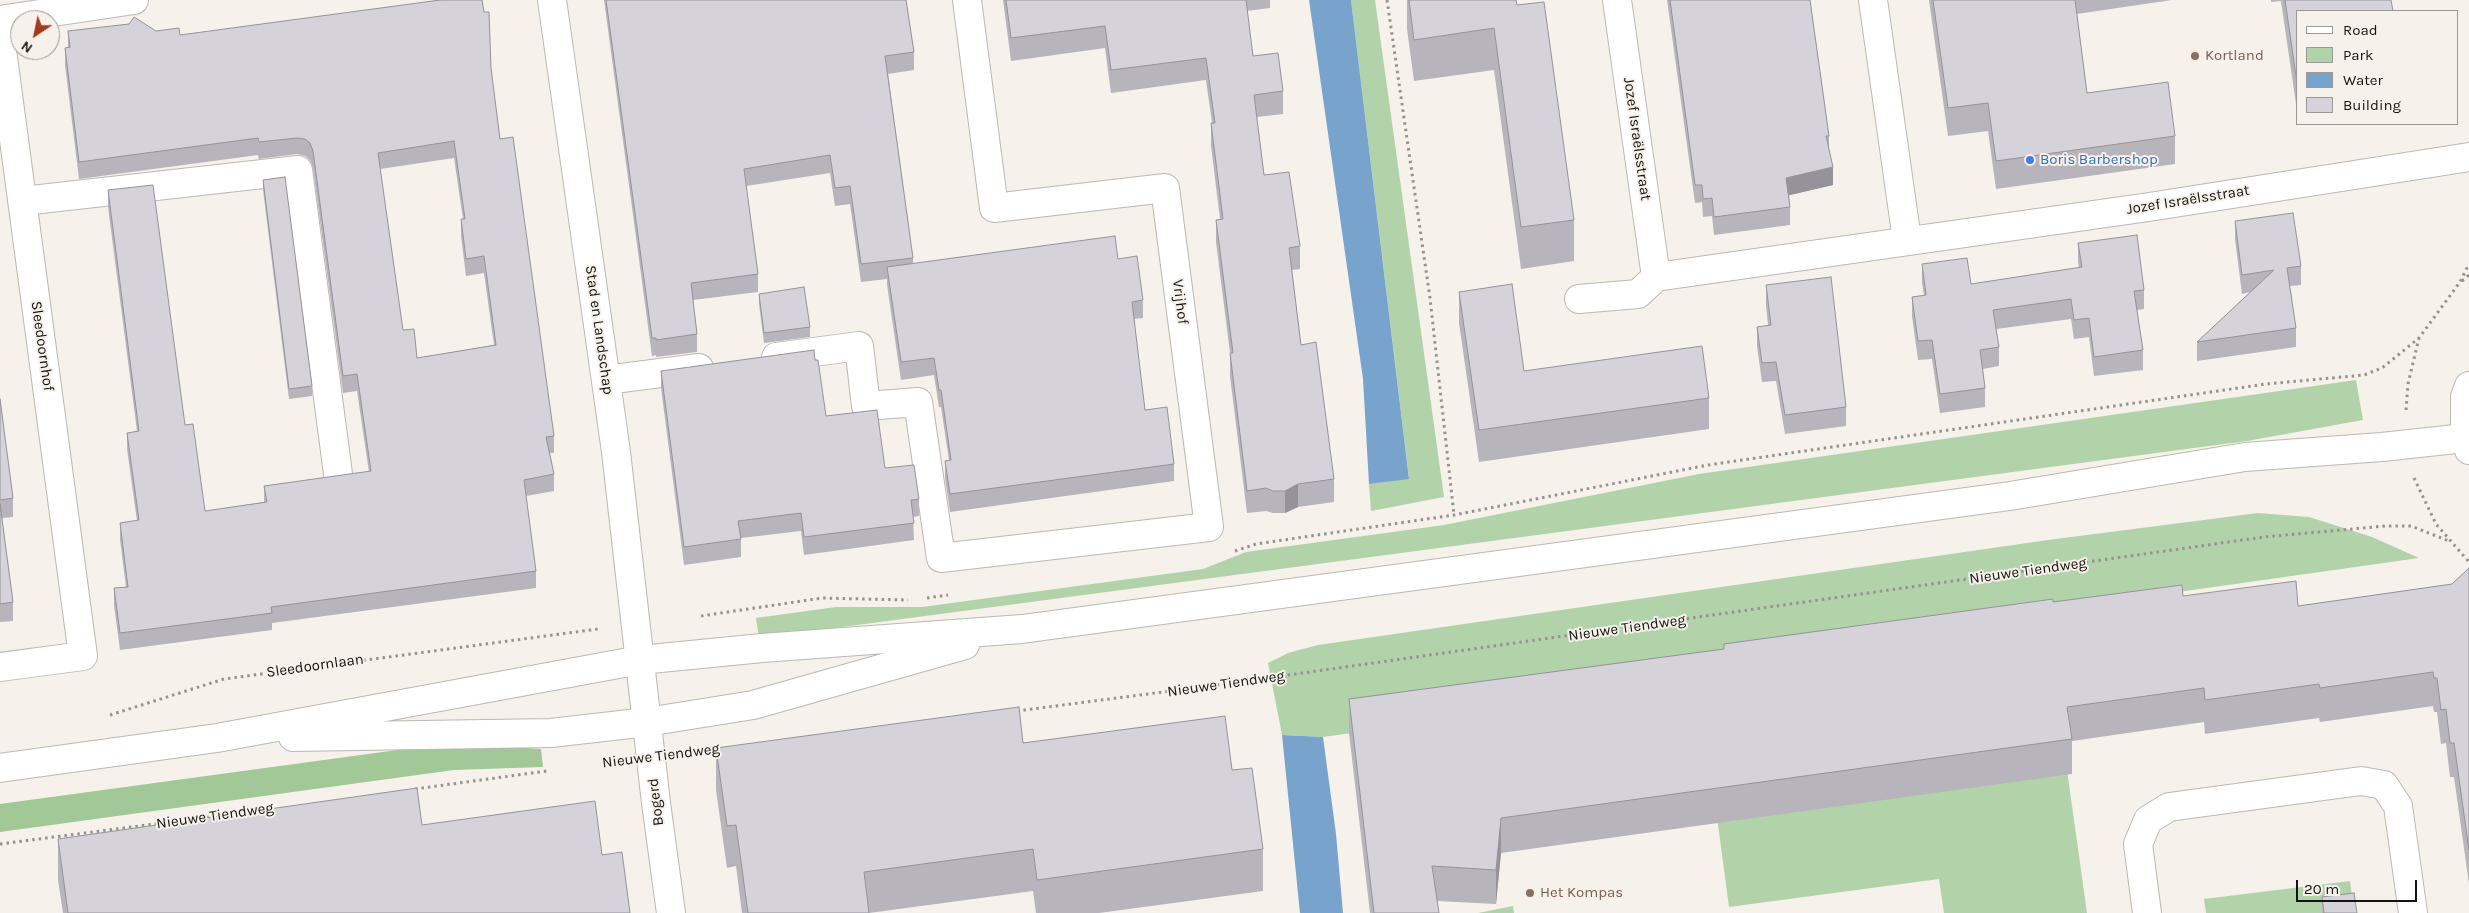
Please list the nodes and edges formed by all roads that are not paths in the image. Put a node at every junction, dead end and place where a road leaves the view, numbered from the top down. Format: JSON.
{"nodes":[{"id":1,"x":134,"y":0,"type":"edge"},
{"id":2,"x":552,"y":0,"type":"edge"},
{"id":3,"x":967,"y":0,"type":"edge"},
{"id":4,"x":1618,"y":0,"type":"edge"},
{"id":5,"x":1873,"y":0,"type":"edge"},
{"id":6,"x":0,"y":20,"type":"edge"},
{"id":7,"x":0,"y":35,"type":"edge"},
{"id":8,"x":2469,"y":156,"type":"edge"},
{"id":9,"x":23,"y":201,"type":"junction"},
{"id":10,"x":1907,"y":240,"type":"junction"},
{"id":11,"x":1656,"y":277,"type":"junction"},
{"id":12,"x":1579,"y":299,"type":"dead end"},
{"id":13,"x":752,"y":360,"type":"edge"},
{"id":14,"x":722,"y":364,"type":"edge"},
{"id":15,"x":606,"y":380,"type":"junction"},
{"id":16,"x":2469,"y":386,"type":"edge"},
{"id":17,"x":2467,"y":444,"type":"edge"},
{"id":18,"x":338,"y":474,"type":"edge"},
{"id":19,"x":1022,"y":629,"type":"junction"},
{"id":20,"x":640,"y":660,"type":"junction"},
{"id":21,"x":0,"y":667,"type":"edge"},
{"id":22,"x":647,"y":722,"type":"junction"},
{"id":23,"x":217,"y":738,"type":"junction"},
{"id":24,"x":0,"y":768,"type":"edge"},
{"id":25,"x":671,"y":913,"type":"edge"},
{"id":26,"x":2148,"y":913,"type":"edge"},
{"id":27,"x":2413,"y":913,"type":"edge"}],
"edges":[{"from":1,"to":6,"type":"street"},
{"from":2,"to":15,"type":"street","name":"Stad en Landschap"},
{"from":3,"to":13,"type":"street","name":"Vrijhof"},
{"from":4,"to":11,"type":"street","name":"Jozef Israëlsstraat"},
{"from":5,"to":10,"type":"street"},
{"from":7,"to":9,"type":"street","name":"Sleedoornhof"},
{"from":8,"to":10,"type":"street","name":"Jozef Israëlsstraat"},
{"from":9,"to":18,"type":"street"},
{"from":9,"to":21,"type":"street","name":"Sleedoornhof"},
{"from":10,"to":11,"type":"street","name":"Jozef Israëlsstraat"},
{"from":11,"to":12,"type":"street"},
{"from":14,"to":15,"type":"street"},
{"from":15,"to":20,"type":"street","name":"Stad en Landschap"},
{"from":16,"to":17,"type":"street"},
{"from":17,"to":19,"type":"street"},
{"from":19,"to":20,"type":"street"},
{"from":19,"to":22,"type":"street"},
{"from":20,"to":22,"type":"street","name":"Bogerd"},
{"from":20,"to":23,"type":"street"},
{"from":22,"to":23,"type":"street"},
{"from":22,"to":25,"type":"street","name":"Bogerd"},
{"from":23,"to":24,"type":"street"},
{"from":26,"to":27,"type":"street"}]}
